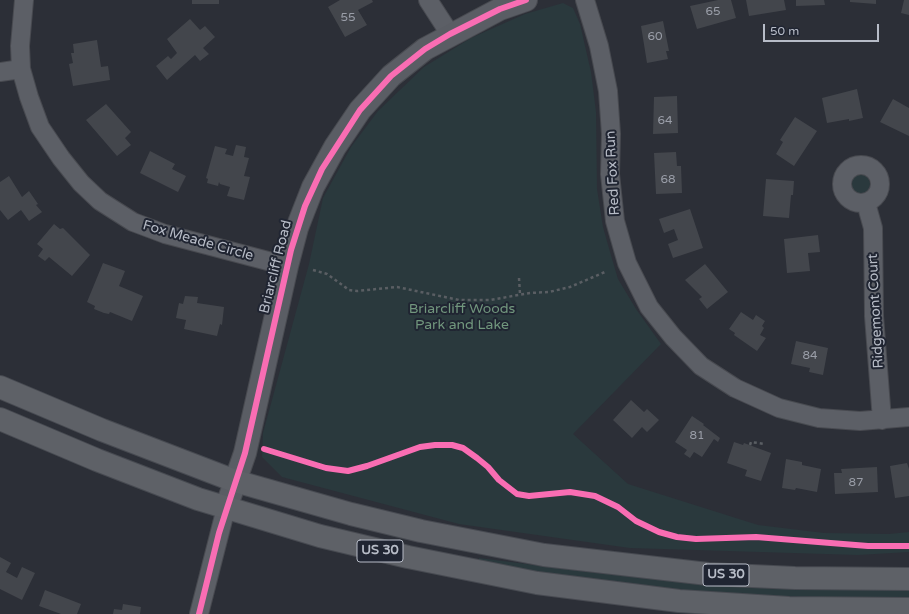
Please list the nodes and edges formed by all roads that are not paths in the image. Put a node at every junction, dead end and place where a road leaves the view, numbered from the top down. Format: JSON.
{"nodes":[{"id":1,"x":24,"y":0,"type":"edge"},
{"id":2,"x":428,"y":0,"type":"edge"},
{"id":3,"x":526,"y":0,"type":"edge"},
{"id":4,"x":585,"y":0,"type":"edge"},
{"id":5,"x":450,"y":34,"type":"junction"},
{"id":6,"x":21,"y":69,"type":"junction"},
{"id":7,"x":0,"y":72,"type":"edge"},
{"id":8,"x":866,"y":203,"type":"dead end"},
{"id":9,"x":287,"y":266,"type":"junction"},
{"id":10,"x":0,"y":387,"type":"edge"},
{"id":11,"x":909,"y":417,"type":"edge"},
{"id":12,"x":0,"y":419,"type":"edge"},
{"id":13,"x":882,"y":420,"type":"junction"},
{"id":14,"x":235,"y":481,"type":"junction"},
{"id":15,"x":226,"y":508,"type":"junction"},
{"id":16,"x":909,"y":579,"type":"edge"},
{"id":17,"x":909,"y":609,"type":"edge"},
{"id":18,"x":199,"y":614,"type":"edge"}],
"edges":[{"from":1,"to":6,"type":"street","name":"Fox Meade Circle"},
{"from":2,"to":5,"type":"street"},
{"from":3,"to":5,"type":"street","name":"Briarcliff Road"},
{"from":4,"to":13,"type":"street","name":"Red Fox Run"},
{"from":5,"to":9,"type":"street","name":"Briarcliff Road"},
{"from":6,"to":7,"type":"street"},
{"from":6,"to":9,"type":"street","name":"Fox Meade Circle"},
{"from":8,"to":13,"type":"street","name":"Ridgemont Court"},
{"from":9,"to":14,"type":"street","name":"Briarcliff Road"},
{"from":10,"to":14,"type":"main road","number":"US 30"},
{"from":11,"to":13,"type":"street","name":"Red Fox Run"},
{"from":12,"to":15,"type":"main road","number":"US 30"},
{"from":14,"to":15,"type":"street","name":"Briarcliff Road"},
{"from":14,"to":16,"type":"main road","number":"US 30"},
{"from":15,"to":17,"type":"main road","number":"US 30"},
{"from":15,"to":18,"type":"street","name":"Briarcliff Road"}]}
